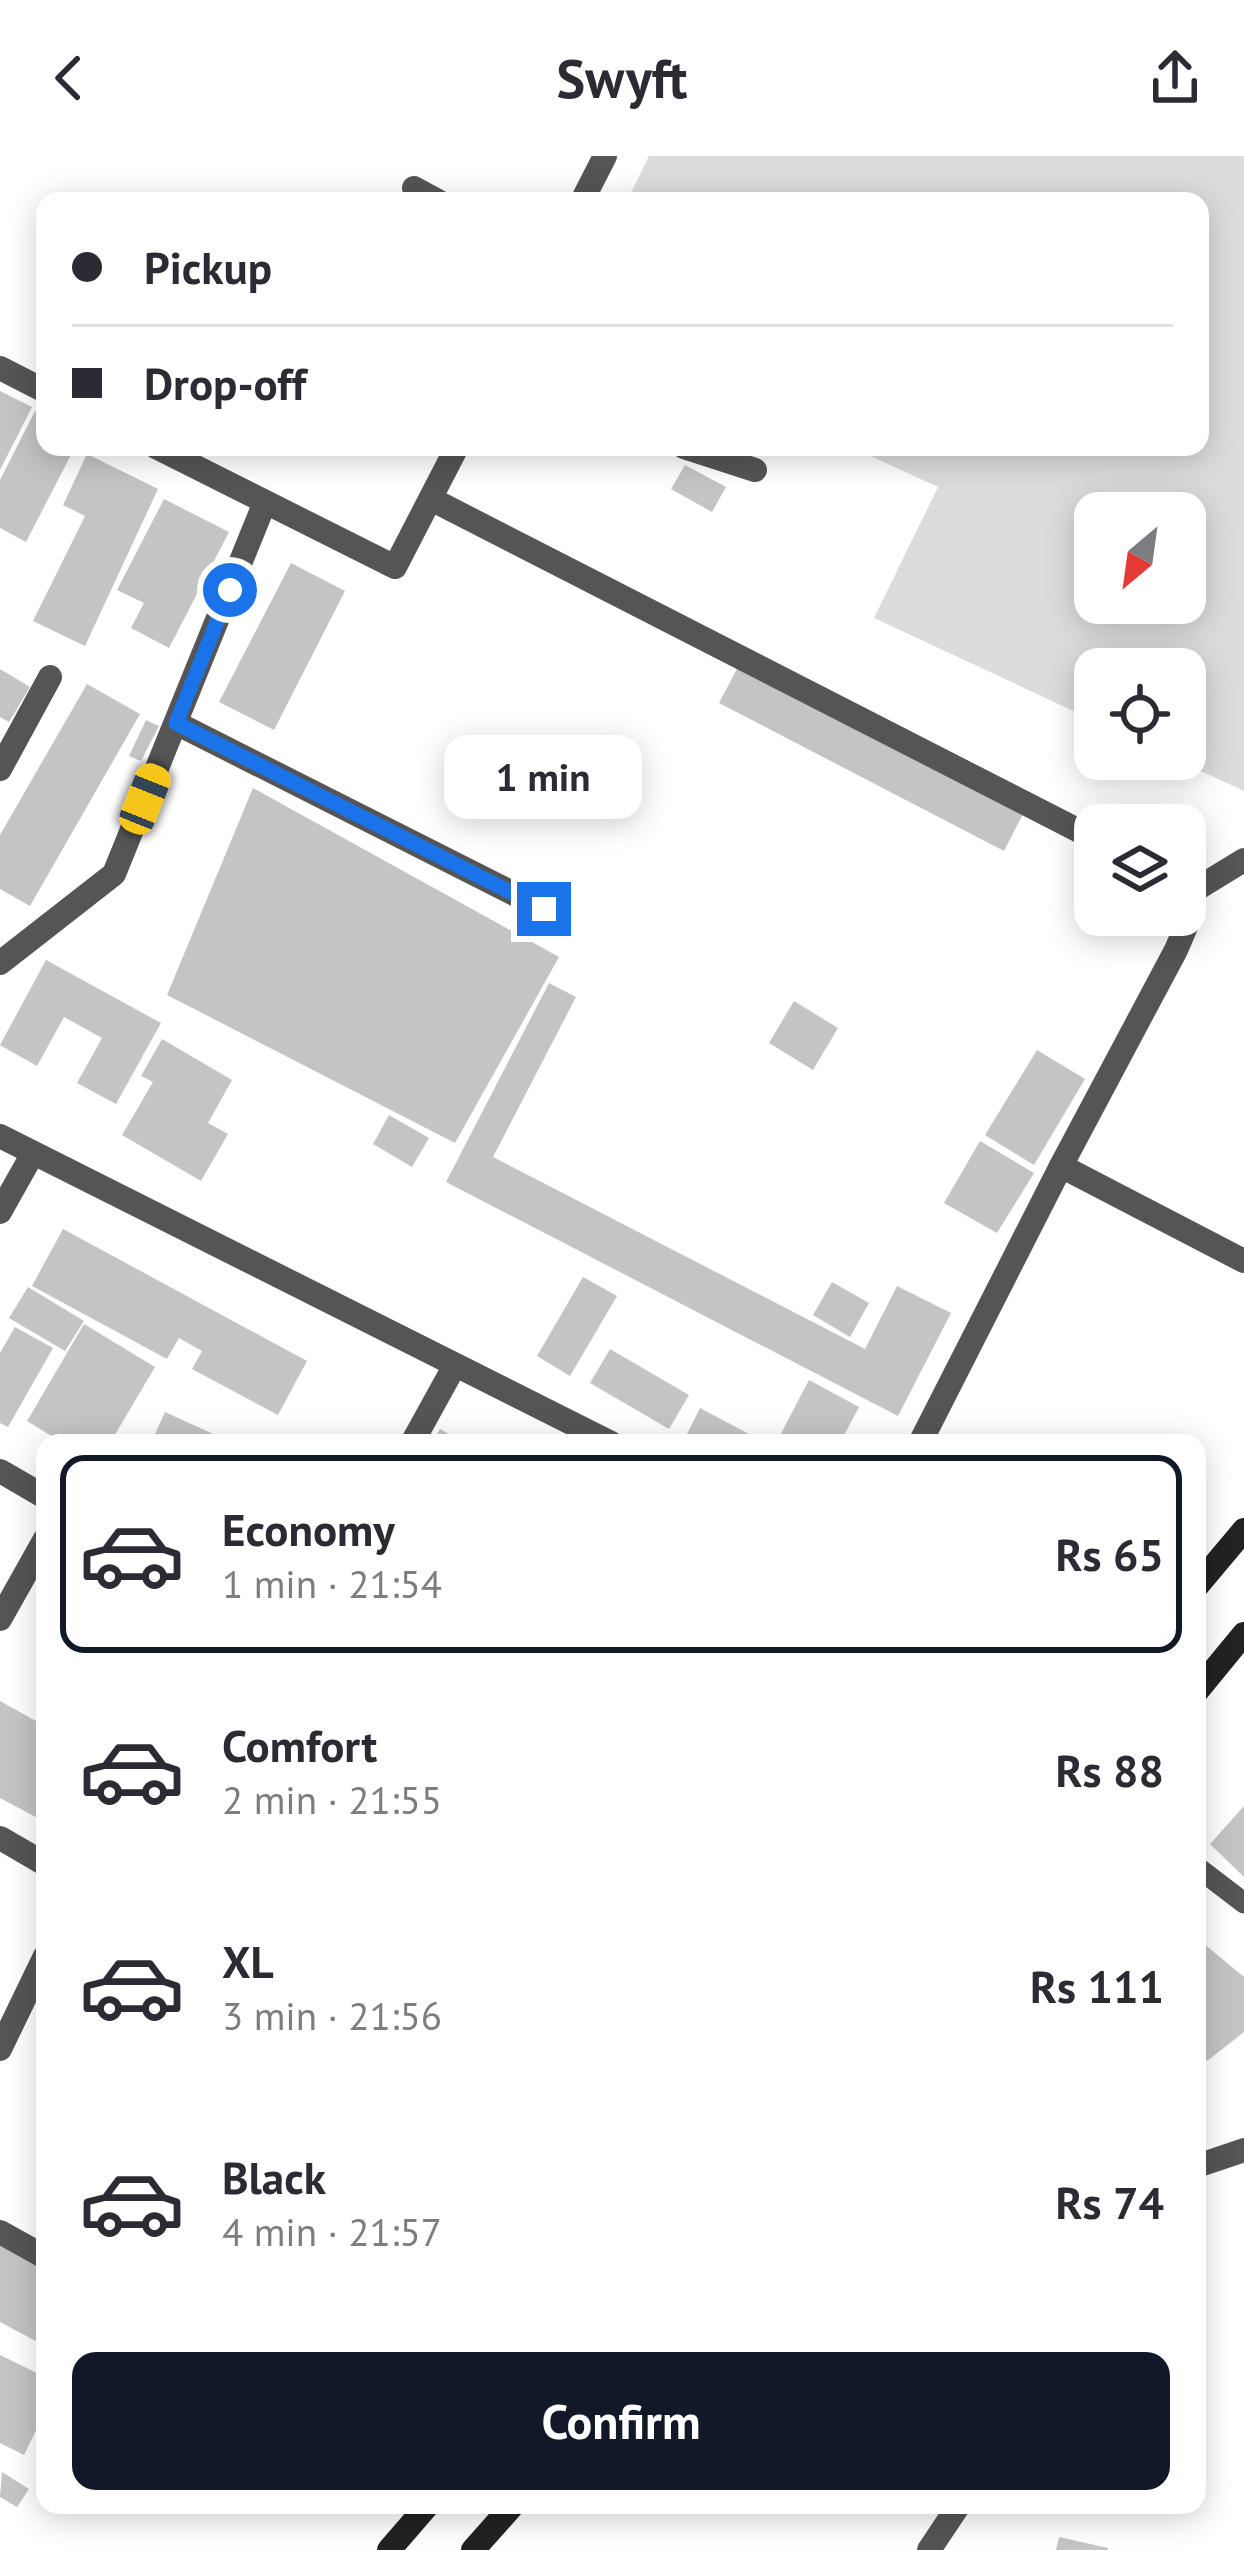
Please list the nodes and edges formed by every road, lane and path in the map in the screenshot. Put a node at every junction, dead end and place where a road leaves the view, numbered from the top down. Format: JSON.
{"nodes":[{"id":1,"x":605,"y":156,"type":"edge"},
{"id":2,"x":415,"y":188,"type":"dead end"},
{"id":3,"x":422,"y":192,"type":"edge"},
{"id":4,"x":587,"y":192,"type":"edge"},
{"id":5,"x":0,"y":368,"type":"edge"},
{"id":6,"x":36,"y":386,"type":"edge"},
{"id":7,"x":174,"y":456,"type":"edge"},
{"id":8,"x":452,"y":456,"type":"edge"},
{"id":9,"x":712,"y":456,"type":"edge"},
{"id":10,"x":755,"y":470,"type":"dead end"},
{"id":11,"x":430,"y":499,"type":"junction"},
{"id":12,"x":265,"y":502,"type":"junction"},
{"id":13,"x":50,"y":677,"type":"dead end"},
{"id":14,"x":176,"y":723,"type":"junction"},
{"id":15,"x":3,"y":755,"type":"edge"},
{"id":16,"x":1074,"y":828,"type":"edge"},
{"id":17,"x":1244,"y":860,"type":"edge"},
{"id":18,"x":1206,"y":884,"type":"edge"},
{"id":19,"x":544,"y":909,"type":"dead end"},
{"id":20,"x":1182,"y":936,"type":"edge"},
{"id":21,"x":0,"y":962,"type":"edge"},
{"id":22,"x":0,"y":1136,"type":"edge"},
{"id":23,"x":32,"y":1155,"type":"junction"},
{"id":24,"x":1060,"y":1166,"type":"junction"},
{"id":25,"x":0,"y":1212,"type":"edge"},
{"id":26,"x":1244,"y":1261,"type":"edge"},
{"id":27,"x":455,"y":1365,"type":"junction"},
{"id":28,"x":417,"y":1434,"type":"edge"},
{"id":29,"x":592,"y":1434,"type":"edge"},
{"id":30,"x":925,"y":1434,"type":"edge"},
{"id":31,"x":0,"y":1471,"type":"edge"},
{"id":32,"x":36,"y":1492,"type":"edge"},
{"id":33,"x":1244,"y":1530,"type":"edge"},
{"id":34,"x":36,"y":1555,"type":"edge"},
{"id":35,"x":1206,"y":1575,"type":"edge"},
{"id":36,"x":0,"y":1619,"type":"edge"},
{"id":37,"x":1244,"y":1634,"type":"edge"},
{"id":38,"x":1206,"y":1679,"type":"edge"},
{"id":39,"x":0,"y":1838,"type":"edge"},
{"id":40,"x":36,"y":1859,"type":"edge"},
{"id":41,"x":1206,"y":1874,"type":"edge"},
{"id":42,"x":1244,"y":1903,"type":"edge"},
{"id":43,"x":36,"y":1975,"type":"edge"},
{"id":44,"x":0,"y":2049,"type":"edge"},
{"id":45,"x":1244,"y":2150,"type":"edge"},
{"id":46,"x":1206,"y":2163,"type":"edge"},
{"id":47,"x":0,"y":2232,"type":"edge"},
{"id":48,"x":36,"y":2252,"type":"edge"},
{"id":49,"x":420,"y":2514,"type":"edge"},
{"id":50,"x":505,"y":2514,"type":"edge"},
{"id":51,"x":953,"y":2514,"type":"edge"},
{"id":52,"x":389,"y":2550,"type":"edge"},
{"id":53,"x":472,"y":2550,"type":"edge"},
{"id":54,"x":928,"y":2550,"type":"edge"}],
"edges":[{"from":1,"to":4,"type":"street"},
{"from":2,"to":3,"type":"street"},
{"from":5,"to":6,"type":"street"},
{"from":7,"to":12,"type":"street"},
{"from":8,"to":11,"type":"street"},
{"from":9,"to":10,"type":"street"},
{"from":11,"to":12,"type":"street"},
{"from":11,"to":16,"type":"street"},
{"from":12,"to":14,"type":"street"},
{"from":13,"to":15,"type":"street"},
{"from":14,"to":19,"type":"street"},
{"from":14,"to":21,"type":"street"},
{"from":17,"to":18,"type":"street"},
{"from":20,"to":24,"type":"street"},
{"from":22,"to":23,"type":"street"},
{"from":23,"to":25,"type":"street"},
{"from":23,"to":27,"type":"street"},
{"from":24,"to":26,"type":"street"},
{"from":24,"to":30,"type":"street"},
{"from":27,"to":28,"type":"street"},
{"from":27,"to":29,"type":"street"},
{"from":31,"to":32,"type":"street"},
{"from":33,"to":35,"type":"main road"},
{"from":34,"to":36,"type":"street"},
{"from":37,"to":38,"type":"main road"},
{"from":39,"to":40,"type":"street"},
{"from":41,"to":42,"type":"lane"},
{"from":43,"to":44,"type":"street"},
{"from":45,"to":46,"type":"street"},
{"from":47,"to":48,"type":"street"},
{"from":49,"to":52,"type":"main road"},
{"from":50,"to":53,"type":"main road"},
{"from":51,"to":54,"type":"street"}]}
